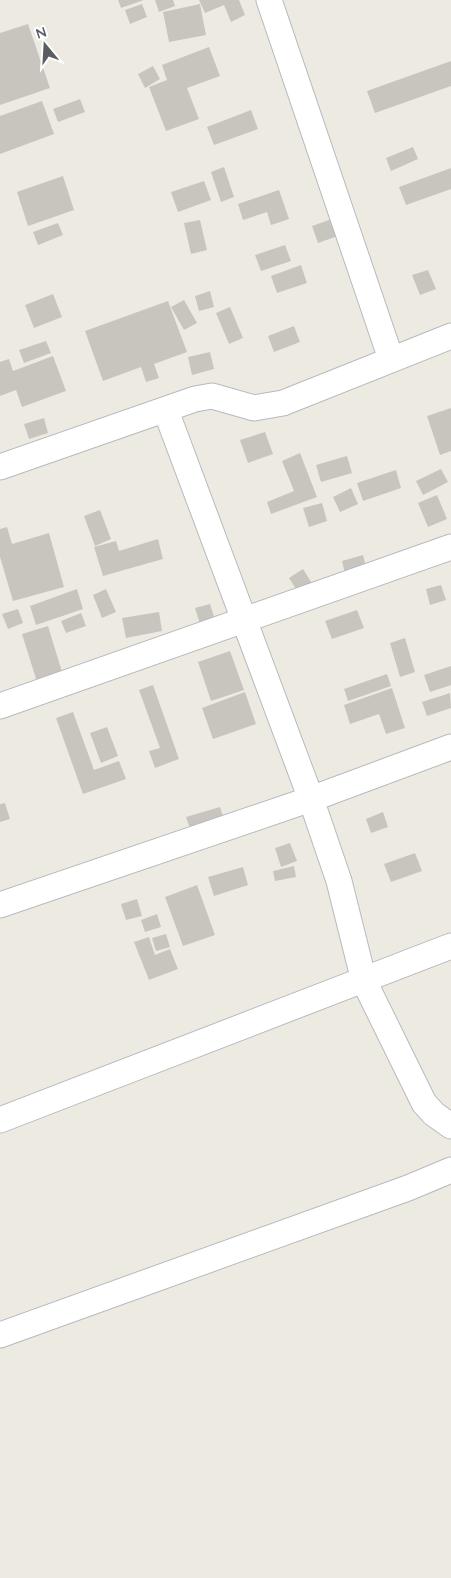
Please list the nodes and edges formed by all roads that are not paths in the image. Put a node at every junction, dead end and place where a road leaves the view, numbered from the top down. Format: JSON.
{"nodes":[{"id":1,"x":269,"y":0,"type":"edge"},
{"id":2,"x":451,"y":336,"type":"edge"},
{"id":3,"x":391,"y":359,"type":"junction"},
{"id":4,"x":166,"y":411,"type":"junction"},
{"id":5,"x":0,"y":467,"type":"edge"},
{"id":6,"x":451,"y":547,"type":"edge"},
{"id":7,"x":244,"y":621,"type":"junction"},
{"id":8,"x":0,"y":706,"type":"edge"},
{"id":9,"x":451,"y":747,"type":"edge"},
{"id":10,"x":311,"y":799,"type":"junction"},
{"id":11,"x":0,"y":905,"type":"edge"},
{"id":12,"x":451,"y":946,"type":"edge"},
{"id":13,"x":364,"y":981,"type":"junction"},
{"id":14,"x":0,"y":1120,"type":"edge"},
{"id":15,"x":451,"y":1126,"type":"edge"},
{"id":16,"x":451,"y":1170,"type":"edge"},
{"id":17,"x":0,"y":1335,"type":"edge"}],
"edges":[{"from":1,"to":3,"type":"street"},
{"from":2,"to":3,"type":"street"},
{"from":3,"to":4,"type":"street"},
{"from":4,"to":5,"type":"street"},
{"from":4,"to":7,"type":"street"},
{"from":6,"to":7,"type":"street"},
{"from":7,"to":8,"type":"street"},
{"from":7,"to":10,"type":"street"},
{"from":9,"to":10,"type":"street"},
{"from":10,"to":11,"type":"street"},
{"from":10,"to":13,"type":"street"},
{"from":12,"to":13,"type":"street"},
{"from":13,"to":14,"type":"street"},
{"from":13,"to":15,"type":"street"},
{"from":16,"to":17,"type":"street"}]}
